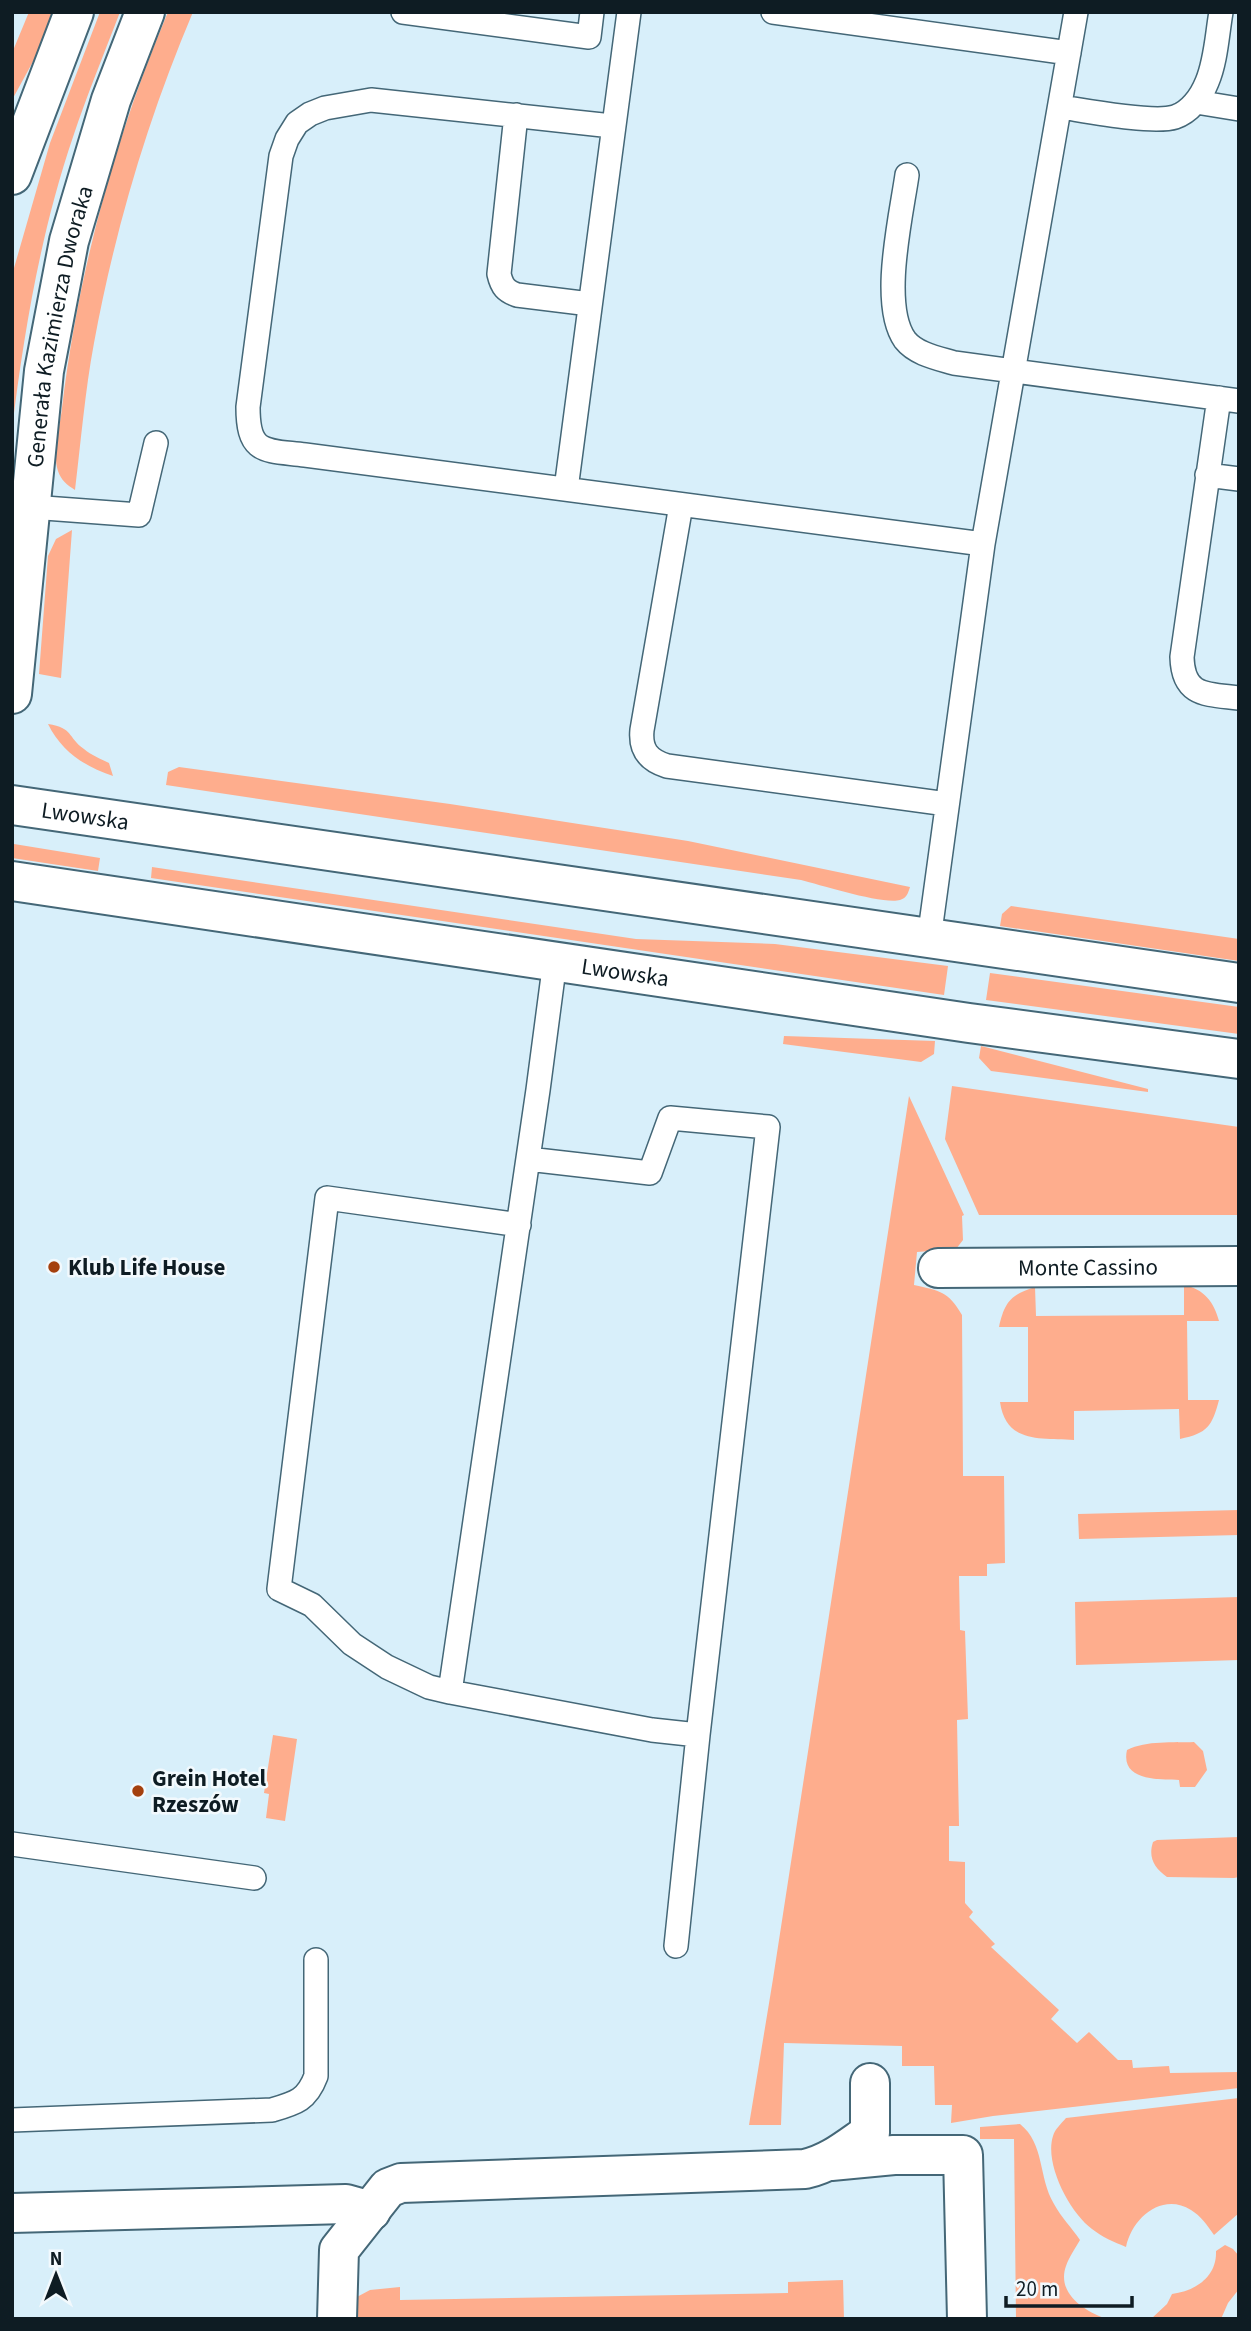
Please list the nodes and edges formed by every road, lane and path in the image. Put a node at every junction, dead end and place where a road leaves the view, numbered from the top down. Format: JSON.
{"nodes":[{"id":1,"x":75,"y":12,"type":"edge"},
{"id":2,"x":145,"y":12,"type":"edge"},
{"id":3,"x":403,"y":12,"type":"edge"},
{"id":4,"x":592,"y":12,"type":"edge"},
{"id":5,"x":629,"y":12,"type":"edge"},
{"id":6,"x":773,"y":12,"type":"edge"},
{"id":7,"x":1076,"y":12,"type":"edge"},
{"id":8,"x":1221,"y":12,"type":"edge"},
{"id":9,"x":1069,"y":53,"type":"junction"},
{"id":10,"x":1196,"y":102,"type":"junction"},
{"id":11,"x":1060,"y":107,"type":"junction"},
{"id":12,"x":1239,"y":110,"type":"edge"},
{"id":13,"x":516,"y":115,"type":"junction"},
{"id":14,"x":612,"y":126,"type":"junction"},
{"id":15,"x":12,"y":175,"type":"edge"},
{"id":16,"x":906,"y":175,"type":"dead end"},
{"id":17,"x":590,"y":304,"type":"junction"},
{"id":18,"x":1014,"y":372,"type":"junction"},
{"id":19,"x":1229,"y":399,"type":"edge"},
{"id":20,"x":156,"y":443,"type":"dead end"},
{"id":21,"x":1207,"y":475,"type":"junction"},
{"id":22,"x":1239,"y":480,"type":"edge"},
{"id":23,"x":566,"y":489,"type":"junction"},
{"id":24,"x":681,"y":505,"type":"junction"},
{"id":25,"x":31,"y":507,"type":"junction"},
{"id":26,"x":983,"y":544,"type":"junction"},
{"id":27,"x":12,"y":694,"type":"edge"},
{"id":28,"x":1239,"y":698,"type":"edge"},
{"id":29,"x":947,"y":804,"type":"junction"},
{"id":30,"x":12,"y":805,"type":"edge"},
{"id":31,"x":12,"y":881,"type":"edge"},
{"id":32,"x":929,"y":939,"type":"junction"},
{"id":33,"x":555,"y":961,"type":"junction"},
{"id":34,"x":1239,"y":983,"type":"edge"},
{"id":35,"x":1239,"y":1059,"type":"edge"},
{"id":36,"x":528,"y":1159,"type":"junction"},
{"id":37,"x":519,"y":1225,"type":"junction"},
{"id":38,"x":1239,"y":1266,"type":"edge"},
{"id":39,"x":938,"y":1268,"type":"dead end"},
{"id":40,"x":450,"y":1692,"type":"junction"},
{"id":41,"x":698,"y":1735,"type":"junction"},
{"id":42,"x":12,"y":1844,"type":"edge"},
{"id":43,"x":254,"y":1878,"type":"dead end"},
{"id":44,"x":676,"y":1946,"type":"dead end"},
{"id":45,"x":316,"y":1960,"type":"dead end"},
{"id":46,"x":870,"y":2083,"type":"dead end"},
{"id":47,"x":12,"y":2120,"type":"edge"},
{"id":48,"x":831,"y":2161,"type":"junction"},
{"id":49,"x":371,"y":2211,"type":"junction"},
{"id":50,"x":12,"y":2213,"type":"edge"},
{"id":51,"x":337,"y":2319,"type":"edge"},
{"id":52,"x":967,"y":2319,"type":"edge"}],
"edges":[{"from":1,"to":15,"type":"main road"},
{"from":2,"to":25,"type":"main road","name":"Generała Kazimierza Dworaka"},
{"from":3,"to":4,"type":"lane"},
{"from":5,"to":14,"type":"lane"},
{"from":6,"to":9,"type":"lane"},
{"from":7,"to":9,"type":"lane"},
{"from":8,"to":10,"type":"lane"},
{"from":9,"to":11,"type":"lane"},
{"from":10,"to":11,"type":"lane"},
{"from":10,"to":12,"type":"lane"},
{"from":11,"to":18,"type":"lane"},
{"from":13,"to":14,"type":"lane"},
{"from":13,"to":17,"type":"lane"},
{"from":13,"to":23,"type":"lane"},
{"from":14,"to":17,"type":"lane"},
{"from":16,"to":18,"type":"lane"},
{"from":17,"to":23,"type":"lane"},
{"from":18,"to":19,"type":"lane"},
{"from":18,"to":26,"type":"lane"},
{"from":19,"to":21,"type":"lane"},
{"from":20,"to":25,"type":"lane"},
{"from":21,"to":22,"type":"lane"},
{"from":21,"to":28,"type":"lane"},
{"from":23,"to":24,"type":"lane"},
{"from":24,"to":26,"type":"lane"},
{"from":24,"to":29,"type":"lane"},
{"from":25,"to":27,"type":"main road","name":"Generała Kazimierza Dworaka"},
{"from":26,"to":29,"type":"lane"},
{"from":29,"to":32,"type":"lane"},
{"from":30,"to":32,"type":"main road","name":"Lwowska"},
{"from":31,"to":33,"type":"main road","name":"Lwowska"},
{"from":32,"to":34,"type":"main road","name":"Lwowska"},
{"from":33,"to":35,"type":"main road","name":"Lwowska"},
{"from":33,"to":36,"type":"lane"},
{"from":36,"to":37,"type":"lane"},
{"from":36,"to":41,"type":"lane"},
{"from":37,"to":40,"type":"lane"},
{"from":37,"to":40,"type":"lane"},
{"from":38,"to":39,"type":"main road","name":"Monte Cassino"},
{"from":40,"to":41,"type":"lane"},
{"from":41,"to":44,"type":"lane"},
{"from":42,"to":43,"type":"lane"},
{"from":45,"to":47,"type":"lane"},
{"from":46,"to":48,"type":"main road"},
{"from":48,"to":49,"type":"main road"},
{"from":48,"to":52,"type":"main road"},
{"from":49,"to":50,"type":"main road"},
{"from":49,"to":51,"type":"main road"}]}
